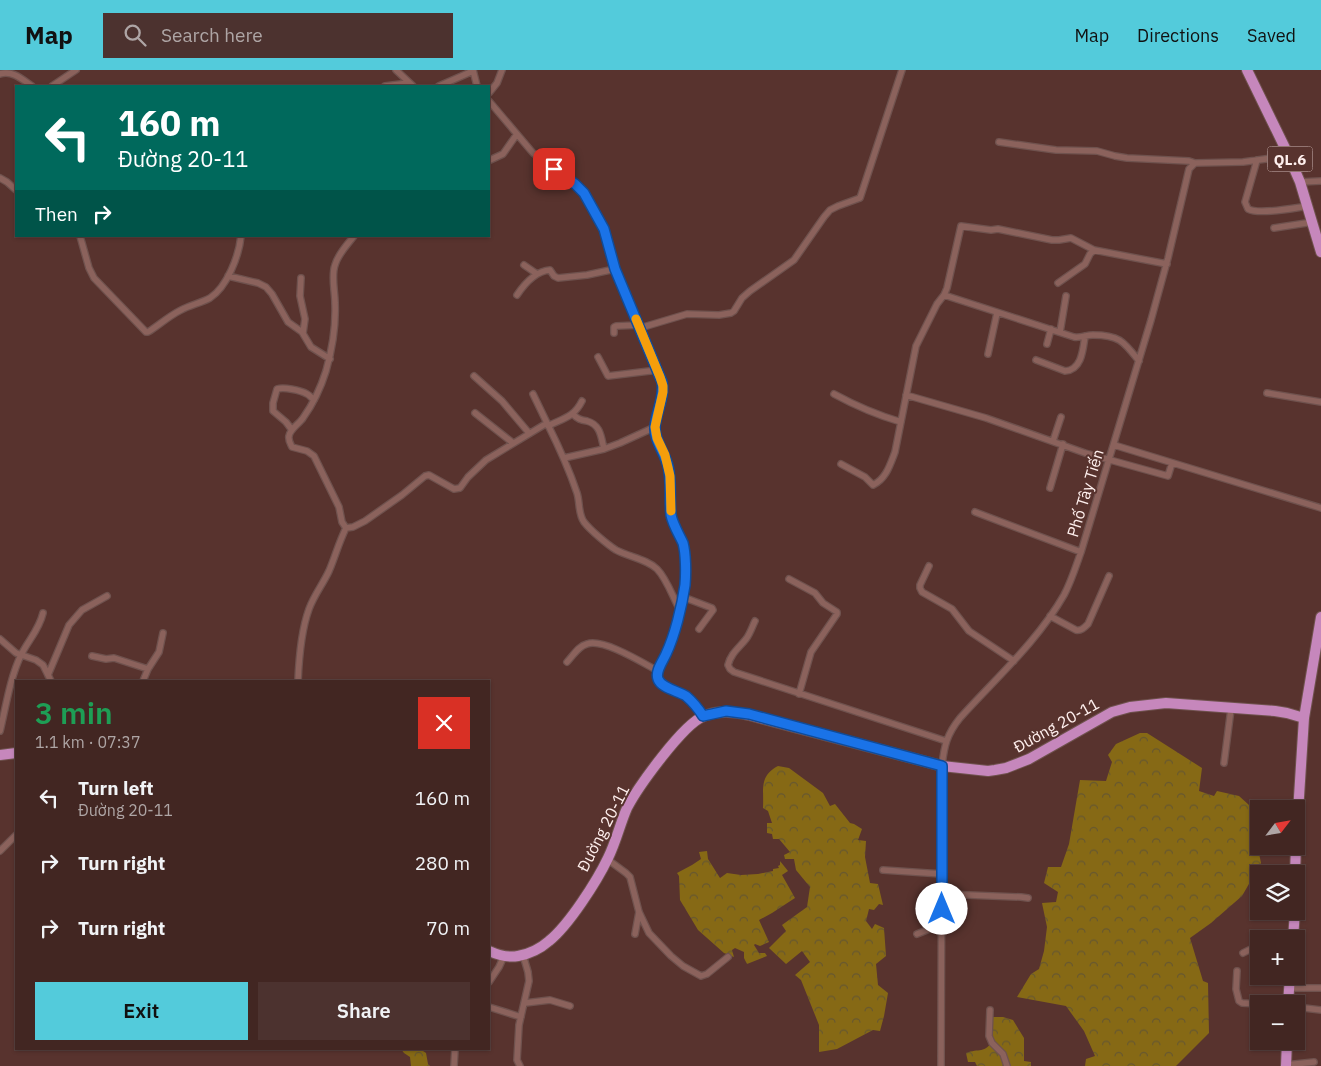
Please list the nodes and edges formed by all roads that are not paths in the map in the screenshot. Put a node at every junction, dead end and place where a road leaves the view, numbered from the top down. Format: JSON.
{"nodes":[{"id":1,"x":76,"y":70,"type":"edge"},
{"id":2,"x":396,"y":70,"type":"edge"},
{"id":3,"x":473,"y":70,"type":"edge"},
{"id":4,"x":502,"y":70,"type":"edge"},
{"id":5,"x":902,"y":70,"type":"edge"},
{"id":6,"x":1247,"y":70,"type":"edge"},
{"id":7,"x":0,"y":74,"type":"edge"},
{"id":8,"x":411,"y":84,"type":"edge"},
{"id":9,"x":30,"y":85,"type":"edge"},
{"id":10,"x":54,"y":85,"type":"edge"},
{"id":11,"x":398,"y":85,"type":"edge"},
{"id":12,"x":442,"y":85,"type":"edge"},
{"id":13,"x":477,"y":85,"type":"edge"},
{"id":14,"x":490,"y":92,"type":"edge"},
{"id":15,"x":490,"y":102,"type":"edge"},
{"id":16,"x":517,"y":134,"type":"junction"},
{"id":17,"x":999,"y":142,"type":"dead end"},
{"id":18,"x":1288,"y":156,"type":"junction"},
{"id":19,"x":490,"y":160,"type":"dead end"},
{"id":20,"x":1257,"y":160,"type":"junction"},
{"id":21,"x":1195,"y":163,"type":"junction"},
{"id":22,"x":0,"y":178,"type":"edge"},
{"id":23,"x":1321,"y":180,"type":"edge"},
{"id":24,"x":1300,"y":182,"type":"junction"},
{"id":25,"x":15,"y":189,"type":"edge"},
{"id":26,"x":1308,"y":206,"type":"junction"},
{"id":27,"x":1313,"y":222,"type":"junction"},
{"id":28,"x":1274,"y":228,"type":"dead end"},
{"id":29,"x":80,"y":237,"type":"edge"},
{"id":30,"x":241,"y":237,"type":"edge"},
{"id":31,"x":353,"y":237,"type":"edge"},
{"id":32,"x":1094,"y":250,"type":"junction"},
{"id":33,"x":1321,"y":252,"type":"edge"},
{"id":34,"x":1167,"y":264,"type":"junction"},
{"id":35,"x":524,"y":265,"type":"dead end"},
{"id":36,"x":615,"y":269,"type":"junction"},
{"id":37,"x":537,"y":274,"type":"junction"},
{"id":38,"x":228,"y":276,"type":"junction"},
{"id":39,"x":301,"y":278,"type":"dead end"},
{"id":40,"x":1058,"y":283,"type":"dead end"},
{"id":41,"x":517,"y":295,"type":"dead end"},
{"id":42,"x":944,"y":295,"type":"junction"},
{"id":43,"x":1066,"y":296,"type":"dead end"},
{"id":44,"x":997,"y":313,"type":"junction"},
{"id":45,"x":639,"y":326,"type":"junction"},
{"id":46,"x":1051,"y":330,"type":"junction"},
{"id":47,"x":1060,"y":332,"type":"junction"},
{"id":48,"x":303,"y":333,"type":"junction"},
{"id":49,"x":614,"y":333,"type":"dead end"},
{"id":50,"x":1086,"y":336,"type":"junction"},
{"id":51,"x":1047,"y":344,"type":"dead end"},
{"id":52,"x":988,"y":354,"type":"dead end"},
{"id":53,"x":598,"y":357,"type":"dead end"},
{"id":54,"x":330,"y":359,"type":"junction"},
{"id":55,"x":1036,"y":360,"type":"dead end"},
{"id":56,"x":1139,"y":361,"type":"junction"},
{"id":57,"x":658,"y":370,"type":"junction"},
{"id":58,"x":474,"y":376,"type":"dead end"},
{"id":59,"x":1267,"y":393,"type":"dead end"},
{"id":60,"x":532,"y":394,"type":"dead end"},
{"id":61,"x":834,"y":394,"type":"dead end"},
{"id":62,"x":906,"y":395,"type":"junction"},
{"id":63,"x":314,"y":400,"type":"junction"},
{"id":64,"x":582,"y":401,"type":"dead end"},
{"id":65,"x":1321,"y":402,"type":"edge"},
{"id":66,"x":475,"y":413,"type":"dead end"},
{"id":67,"x":573,"y":414,"type":"junction"},
{"id":68,"x":1061,"y":417,"type":"dead end"},
{"id":69,"x":901,"y":422,"type":"junction"},
{"id":70,"x":547,"y":424,"type":"junction"},
{"id":71,"x":655,"y":427,"type":"junction"},
{"id":72,"x":292,"y":430,"type":"junction"},
{"id":73,"x":529,"y":433,"type":"junction"},
{"id":74,"x":1053,"y":441,"type":"junction"},
{"id":75,"x":513,"y":443,"type":"junction"},
{"id":76,"x":1063,"y":444,"type":"junction"},
{"id":77,"x":1114,"y":446,"type":"junction"},
{"id":78,"x":604,"y":449,"type":"junction"},
{"id":79,"x":564,"y":458,"type":"junction"},
{"id":80,"x":1109,"y":460,"type":"junction"},
{"id":81,"x":1172,"y":463,"type":"junction"},
{"id":82,"x":840,"y":464,"type":"dead end"},
{"id":83,"x":1050,"y":488,"type":"dead end"},
{"id":84,"x":1321,"y":508,"type":"edge"},
{"id":85,"x":975,"y":512,"type":"dead end"},
{"id":86,"x":346,"y":528,"type":"junction"},
{"id":87,"x":1081,"y":552,"type":"junction"},
{"id":88,"x":929,"y":566,"type":"dead end"},
{"id":89,"x":1109,"y":576,"type":"dead end"},
{"id":90,"x":789,"y":579,"type":"dead end"},
{"id":91,"x":107,"y":596,"type":"dead end"},
{"id":92,"x":683,"y":596,"type":"junction"},
{"id":93,"x":680,"y":610,"type":"junction"},
{"id":94,"x":43,"y":613,"type":"dead end"},
{"id":95,"x":1050,"y":616,"type":"junction"},
{"id":96,"x":1321,"y":617,"type":"edge"},
{"id":97,"x":755,"y":621,"type":"dead end"},
{"id":98,"x":699,"y":629,"type":"dead end"},
{"id":99,"x":163,"y":633,"type":"dead end"},
{"id":100,"x":0,"y":639,"type":"edge"},
{"id":101,"x":22,"y":654,"type":"junction"},
{"id":102,"x":92,"y":656,"type":"dead end"},
{"id":103,"x":1014,"y":661,"type":"junction"},
{"id":104,"x":567,"y":662,"type":"dead end"},
{"id":105,"x":148,"y":669,"type":"junction"},
{"id":106,"x":658,"y":671,"type":"junction"},
{"id":107,"x":48,"y":675,"type":"junction"},
{"id":108,"x":50,"y":680,"type":"edge"},
{"id":109,"x":143,"y":680,"type":"edge"},
{"id":110,"x":298,"y":680,"type":"edge"},
{"id":111,"x":799,"y":694,"type":"junction"},
{"id":112,"x":1231,"y":709,"type":"junction"},
{"id":113,"x":703,"y":716,"type":"junction"},
{"id":114,"x":1304,"y":718,"type":"junction"},
{"id":115,"x":0,"y":731,"type":"edge"},
{"id":116,"x":946,"y":741,"type":"junction"},
{"id":117,"x":15,"y":753,"type":"edge"},
{"id":118,"x":0,"y":755,"type":"edge"},
{"id":119,"x":1224,"y":764,"type":"dead end"},
{"id":120,"x":942,"y":766,"type":"junction"},
{"id":121,"x":1299,"y":800,"type":"edge"},
{"id":122,"x":15,"y":836,"type":"edge"},
{"id":123,"x":0,"y":852,"type":"edge"},
{"id":124,"x":607,"y":859,"type":"junction"},
{"id":125,"x":883,"y":870,"type":"dead end"},
{"id":126,"x":942,"y":874,"type":"junction"},
{"id":127,"x":942,"y":894,"type":"junction"},
{"id":128,"x":1028,"y":898,"type":"dead end"},
{"id":129,"x":639,"y":912,"type":"junction"},
{"id":130,"x":942,"y":924,"type":"junction"},
{"id":131,"x":634,"y":934,"type":"dead end"},
{"id":132,"x":917,"y":934,"type":"dead end"},
{"id":133,"x":1250,"y":950,"type":"edge"},
{"id":134,"x":490,"y":951,"type":"edge"},
{"id":135,"x":1243,"y":953,"type":"dead end"},
{"id":136,"x":522,"y":955,"type":"junction"},
{"id":137,"x":504,"y":956,"type":"junction"},
{"id":138,"x":728,"y":957,"type":"dead end"},
{"id":139,"x":1237,"y":971,"type":"dead end"},
{"id":140,"x":490,"y":981,"type":"edge"},
{"id":141,"x":1289,"y":985,"type":"edge"},
{"id":142,"x":1289,"y":988,"type":"junction"},
{"id":143,"x":1321,"y":988,"type":"edge"},
{"id":144,"x":1289,"y":995,"type":"edge"},
{"id":145,"x":525,"y":1003,"type":"junction"},
{"id":146,"x":1250,"y":1003,"type":"edge"},
{"id":147,"x":570,"y":1006,"type":"dead end"},
{"id":148,"x":490,"y":1007,"type":"edge"},
{"id":149,"x":1305,"y":1008,"type":"edge"},
{"id":150,"x":990,"y":1010,"type":"dead end"},
{"id":151,"x":1321,"y":1010,"type":"edge"},
{"id":152,"x":521,"y":1017,"type":"junction"},
{"id":153,"x":454,"y":1050,"type":"edge"},
{"id":154,"x":1287,"y":1050,"type":"edge"},
{"id":155,"x":1314,"y":1062,"type":"dead end"},
{"id":156,"x":1286,"y":1065,"type":"edge"},
{"id":157,"x":454,"y":1066,"type":"edge"},
{"id":158,"x":520,"y":1066,"type":"edge"},
{"id":159,"x":941,"y":1066,"type":"edge"},
{"id":160,"x":1007,"y":1066,"type":"edge"}],
"edges":[{"from":1,"to":10,"type":"street"},
{"from":2,"to":8,"type":"street"},
{"from":3,"to":12,"type":"street"},
{"from":3,"to":13,"type":"street"},
{"from":4,"to":14,"type":"street"},
{"from":5,"to":45,"type":"street"},
{"from":6,"to":18,"type":"highway","number":"QL.6"},
{"from":7,"to":9,"type":"street"},
{"from":8,"to":11,"type":"street"},
{"from":15,"to":16,"type":"street"},
{"from":16,"to":19,"type":"street"},
{"from":16,"to":36,"type":"street"},
{"from":17,"to":21,"type":"street"},
{"from":18,"to":20,"type":"street"},
{"from":18,"to":24,"type":"highway","number":"QL.6"},
{"from":20,"to":21,"type":"street"},
{"from":20,"to":26,"type":"street"},
{"from":21,"to":34,"type":"street"},
{"from":22,"to":25,"type":"street"},
{"from":23,"to":24,"type":"street"},
{"from":24,"to":26,"type":"highway","number":"QL.6"},
{"from":26,"to":27,"type":"highway","number":"QL.6"},
{"from":27,"to":28,"type":"street"},
{"from":27,"to":33,"type":"highway","number":"QL.6"},
{"from":29,"to":38,"type":"street"},
{"from":30,"to":38,"type":"street"},
{"from":31,"to":54,"type":"street"},
{"from":32,"to":34,"type":"street"},
{"from":32,"to":40,"type":"street"},
{"from":32,"to":42,"type":"street"},
{"from":34,"to":56,"type":"street"},
{"from":35,"to":37,"type":"street"},
{"from":36,"to":37,"type":"street"},
{"from":36,"to":45,"type":"street"},
{"from":37,"to":41,"type":"street"},
{"from":38,"to":48,"type":"street"},
{"from":39,"to":48,"type":"street"},
{"from":42,"to":44,"type":"street"},
{"from":42,"to":62,"type":"street"},
{"from":43,"to":47,"type":"street"},
{"from":44,"to":46,"type":"street"},
{"from":44,"to":52,"type":"street"},
{"from":45,"to":49,"type":"street"},
{"from":45,"to":57,"type":"street"},
{"from":46,"to":47,"type":"street"},
{"from":46,"to":51,"type":"street"},
{"from":47,"to":50,"type":"street"},
{"from":48,"to":54,"type":"street"},
{"from":50,"to":55,"type":"street"},
{"from":50,"to":56,"type":"street"},
{"from":53,"to":57,"type":"street"},
{"from":54,"to":63,"type":"street"},
{"from":56,"to":77,"type":"street"},
{"from":57,"to":71,"type":"street"},
{"from":58,"to":73,"type":"street"},
{"from":59,"to":65,"type":"street"},
{"from":60,"to":70,"type":"street"},
{"from":61,"to":69,"type":"street"},
{"from":62,"to":69,"type":"street"},
{"from":62,"to":74,"type":"street"},
{"from":63,"to":72,"type":"street"},
{"from":63,"to":72,"type":"street"},
{"from":64,"to":67,"type":"street"},
{"from":66,"to":75,"type":"street"},
{"from":67,"to":70,"type":"street"},
{"from":67,"to":78,"type":"street"},
{"from":68,"to":74,"type":"street"},
{"from":69,"to":82,"type":"street"},
{"from":70,"to":73,"type":"street"},
{"from":70,"to":79,"type":"street"},
{"from":71,"to":78,"type":"street"},
{"from":71,"to":92,"type":"street"},
{"from":72,"to":86,"type":"street"},
{"from":73,"to":75,"type":"street"},
{"from":74,"to":76,"type":"street"},
{"from":75,"to":86,"type":"street"},
{"from":76,"to":80,"type":"street"},
{"from":76,"to":83,"type":"street"},
{"from":77,"to":80,"type":"street","name":"Phố Tây Tiến"},
{"from":77,"to":81,"type":"street","name":"Phố Tây Tiến"},
{"from":78,"to":79,"type":"street"},
{"from":79,"to":93,"type":"street"},
{"from":80,"to":81,"type":"street"},
{"from":80,"to":87,"type":"street","name":"Phố Tây Tiến"},
{"from":81,"to":84,"type":"street","name":"Phố Tây Tiến"},
{"from":85,"to":87,"type":"street"},
{"from":86,"to":110,"type":"street"},
{"from":87,"to":95,"type":"street","name":"Phố Tây Tiến"},
{"from":88,"to":103,"type":"street"},
{"from":89,"to":95,"type":"street"},
{"from":90,"to":111,"type":"street"},
{"from":91,"to":107,"type":"street"},
{"from":92,"to":93,"type":"street"},
{"from":92,"to":98,"type":"street"},
{"from":93,"to":106,"type":"street"},
{"from":94,"to":101,"type":"street"},
{"from":95,"to":103,"type":"street","name":"Phố Tây Tiến"},
{"from":96,"to":114,"type":"highway"},
{"from":97,"to":111,"type":"street"},
{"from":99,"to":105,"type":"street"},
{"from":100,"to":101,"type":"street"},
{"from":101,"to":107,"type":"street"},
{"from":101,"to":115,"type":"street"},
{"from":102,"to":105,"type":"street"},
{"from":103,"to":116,"type":"street","name":"Phố Tây Tiến"},
{"from":104,"to":106,"type":"street"},
{"from":105,"to":109,"type":"street"},
{"from":106,"to":113,"type":"street"},
{"from":107,"to":108,"type":"street"},
{"from":111,"to":116,"type":"street"},
{"from":112,"to":114,"type":"highway","name":"Đường 20-11"},
{"from":112,"to":119,"type":"street"},
{"from":112,"to":120,"type":"highway","name":"Đường 20-11"},
{"from":113,"to":120,"type":"highway","name":"Đường 20-11"},
{"from":113,"to":124,"type":"highway","name":"Đường 20-11"},
{"from":114,"to":121,"type":"highway"},
{"from":116,"to":120,"type":"street","name":"Phố Tây Tiến"},
{"from":117,"to":118,"type":"highway"},
{"from":120,"to":126,"type":"street","name":"Phố Tây Tiến"},
{"from":122,"to":123,"type":"street"},
{"from":124,"to":129,"type":"street"},
{"from":124,"to":136,"type":"highway","name":"Đường 20-11"},
{"from":125,"to":126,"type":"street"},
{"from":126,"to":127,"type":"street","name":"Phố Tây Tiến"},
{"from":127,"to":128,"type":"street"},
{"from":127,"to":130,"type":"street","name":"Phố Tây Tiến"},
{"from":129,"to":131,"type":"street"},
{"from":129,"to":138,"type":"street"},
{"from":130,"to":132,"type":"street"},
{"from":130,"to":159,"type":"street","name":"Phố Tây Tiến"},
{"from":133,"to":135,"type":"street"},
{"from":134,"to":137,"type":"highway"},
{"from":136,"to":137,"type":"highway","name":"Đường 20-11"},
{"from":136,"to":145,"type":"street"},
{"from":137,"to":140,"type":"street"},
{"from":139,"to":146,"type":"street"},
{"from":141,"to":142,"type":"highway"},
{"from":142,"to":143,"type":"street"},
{"from":142,"to":144,"type":"highway"},
{"from":145,"to":147,"type":"street"},
{"from":145,"to":152,"type":"street"},
{"from":148,"to":152,"type":"street"},
{"from":149,"to":151,"type":"street"},
{"from":150,"to":160,"type":"street"},
{"from":152,"to":158,"type":"street"},
{"from":153,"to":157,"type":"street"},
{"from":154,"to":156,"type":"highway"},
{"from":155,"to":156,"type":"street"}]}
